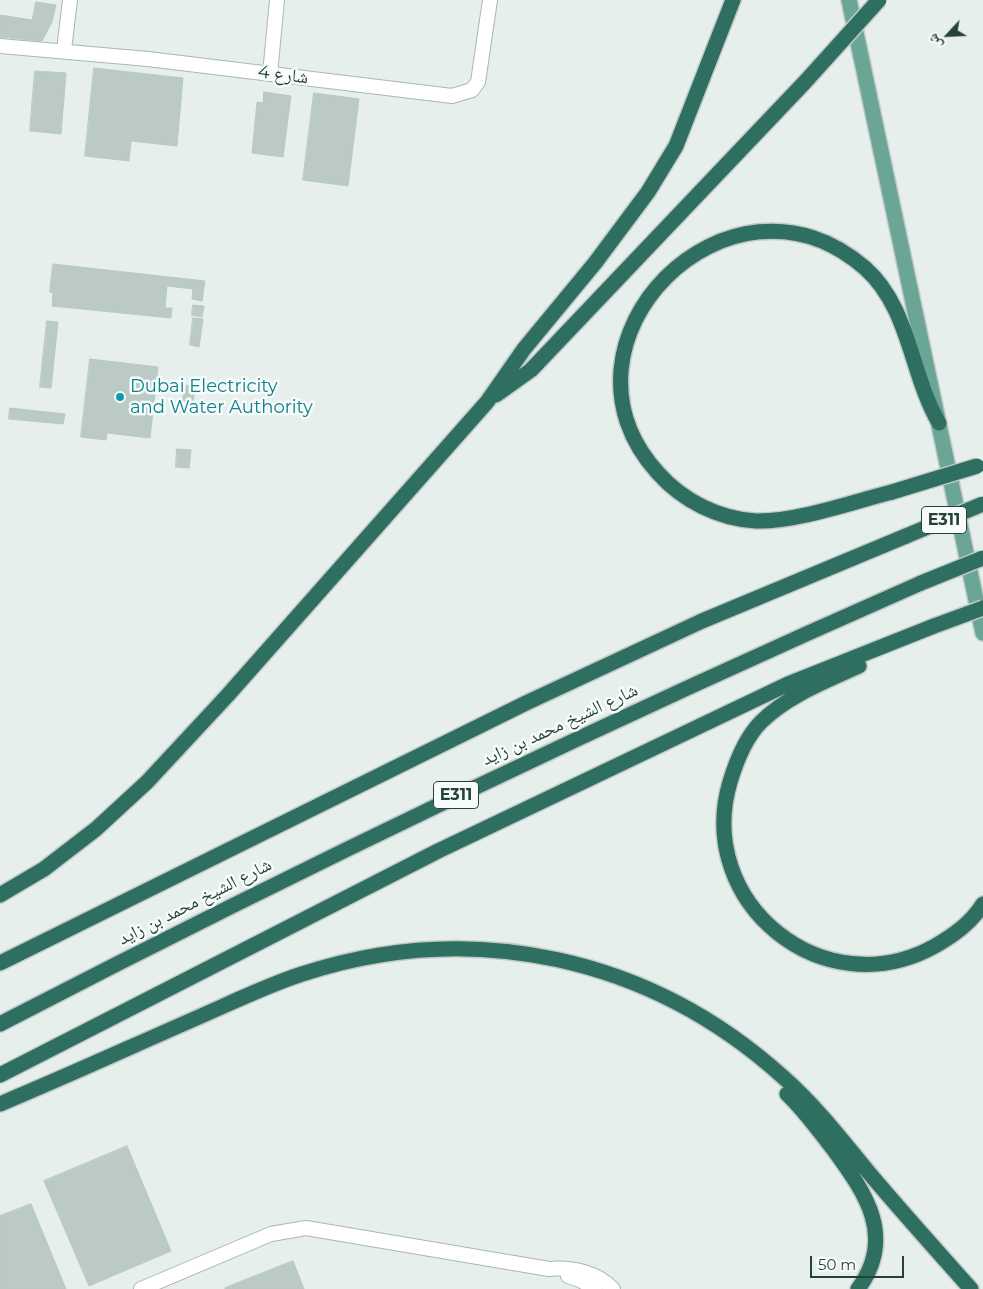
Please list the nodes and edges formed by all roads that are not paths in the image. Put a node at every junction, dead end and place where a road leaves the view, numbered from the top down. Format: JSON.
{"nodes":[{"id":1,"x":70,"y":0,"type":"edge"},
{"id":2,"x":277,"y":0,"type":"edge"},
{"id":3,"x":490,"y":0,"type":"edge"},
{"id":4,"x":733,"y":0,"type":"edge"},
{"id":5,"x":849,"y":0,"type":"edge"},
{"id":6,"x":879,"y":0,"type":"edge"},
{"id":7,"x":0,"y":46,"type":"edge"},
{"id":8,"x":64,"y":50,"type":"junction"},
{"id":9,"x":270,"y":74,"type":"junction"},
{"id":10,"x":487,"y":402,"type":"junction"},
{"id":11,"x":939,"y":423,"type":"junction"},
{"id":12,"x":980,"y":465,"type":"edge"},
{"id":13,"x":983,"y":504,"type":"edge"},
{"id":14,"x":983,"y":558,"type":"edge"},
{"id":15,"x":983,"y":608,"type":"edge"},
{"id":16,"x":914,"y":633,"type":"junction"},
{"id":17,"x":983,"y":633,"type":"edge"},
{"id":18,"x":0,"y":895,"type":"edge"},
{"id":19,"x":983,"y":904,"type":"edge"},
{"id":20,"x":0,"y":962,"type":"edge"},
{"id":21,"x":0,"y":1024,"type":"edge"},
{"id":22,"x":762,"y":1058,"type":"junction"},
{"id":23,"x":0,"y":1075,"type":"edge"},
{"id":24,"x":0,"y":1104,"type":"edge"},
{"id":25,"x":549,"y":1269,"type":"junction"},
{"id":26,"x":141,"y":1289,"type":"edge"},
{"id":27,"x":595,"y":1289,"type":"edge"},
{"id":28,"x":613,"y":1289,"type":"edge"},
{"id":29,"x":858,"y":1289,"type":"edge"},
{"id":30,"x":971,"y":1289,"type":"edge"}],
"edges":[{"from":1,"to":8,"type":"street"},
{"from":2,"to":9,"type":"street"},
{"from":3,"to":9,"type":"street","name":"شارع 4"},
{"from":4,"to":10,"type":"highway"},
{"from":5,"to":11,"type":"main road"},
{"from":6,"to":10,"type":"highway","bridge":true},
{"from":7,"to":8,"type":"street","name":"شارع 4"},
{"from":8,"to":9,"type":"street","name":"شارع 4"},
{"from":10,"to":18,"type":"highway"},
{"from":11,"to":12,"type":"highway","bridge":true},
{"from":11,"to":17,"type":"main road"},
{"from":13,"to":20,"type":"highway","name":"شارع الشيخ محمد بن زايد","number":"E311","bridge":true},
{"from":14,"to":21,"type":"highway","name":"شارع الشيخ محمد بن زايد","number":"E311","bridge":true},
{"from":15,"to":16,"type":"highway","bridge":true},
{"from":16,"to":19,"type":"highway"},
{"from":16,"to":23,"type":"highway"},
{"from":22,"to":24,"type":"highway"},
{"from":22,"to":29,"type":"highway"},
{"from":22,"to":30,"type":"highway"},
{"from":25,"to":26,"type":"street"},
{"from":25,"to":27,"type":"street"},
{"from":25,"to":28,"type":"street"}]}
